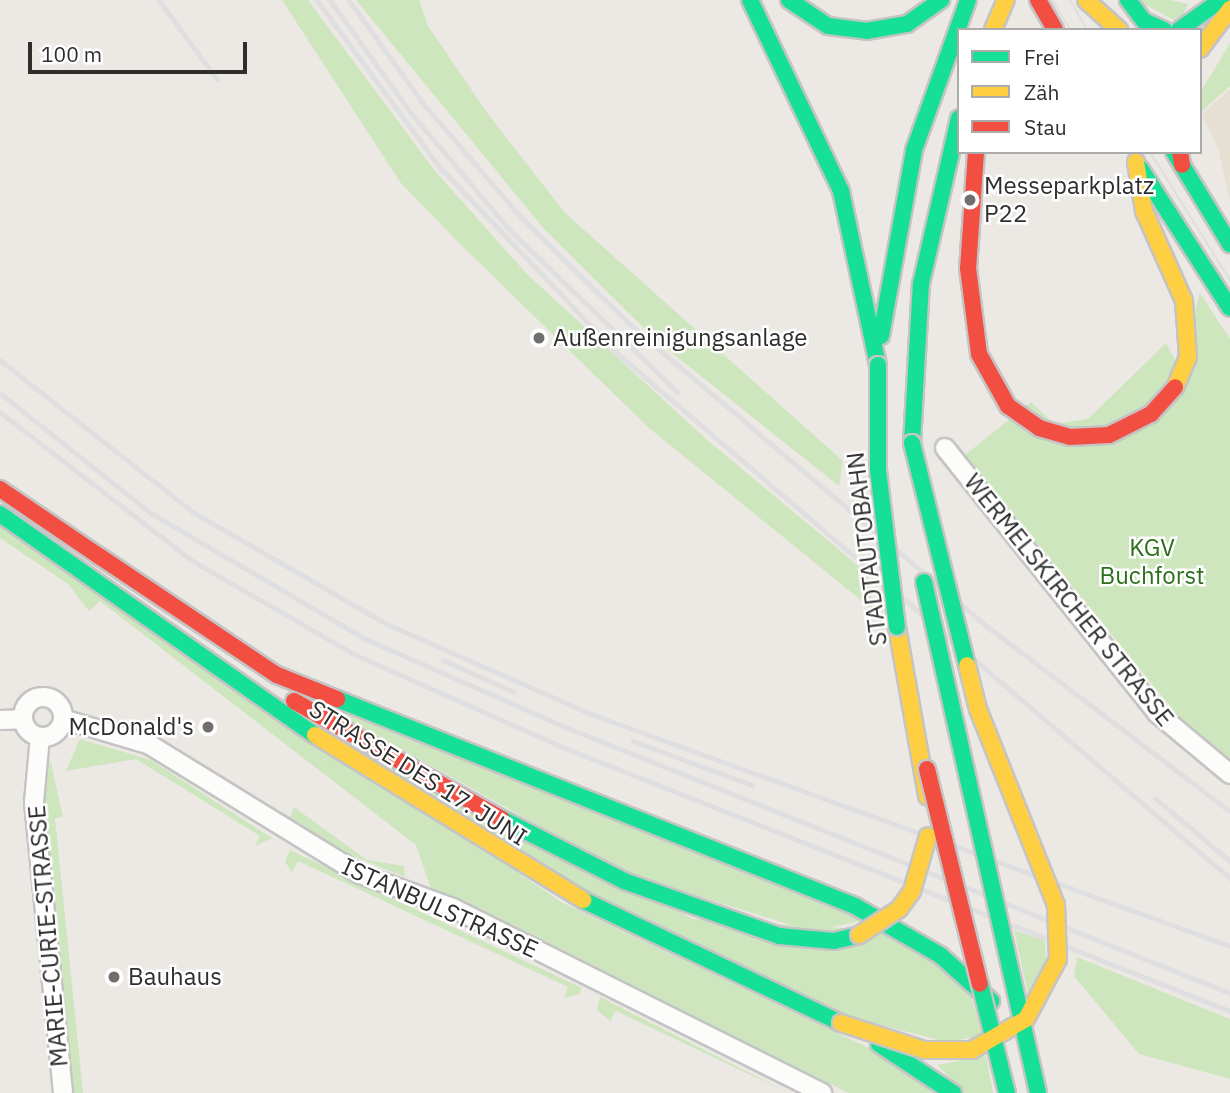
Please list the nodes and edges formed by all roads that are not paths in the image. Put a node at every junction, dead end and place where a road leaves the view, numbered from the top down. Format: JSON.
{"nodes":[{"id":1,"x":750,"y":0,"type":"edge"},
{"id":2,"x":789,"y":0,"type":"edge"},
{"id":3,"x":941,"y":0,"type":"edge"},
{"id":4,"x":968,"y":0,"type":"edge"},
{"id":5,"x":1006,"y":0,"type":"edge"},
{"id":6,"x":1038,"y":0,"type":"edge"},
{"id":7,"x":1086,"y":0,"type":"edge"},
{"id":8,"x":1128,"y":0,"type":"edge"},
{"id":9,"x":1223,"y":0,"type":"edge"},
{"id":10,"x":1230,"y":9,"type":"edge"},
{"id":11,"x":958,"y":28,"type":"edge"},
{"id":12,"x":994,"y":28,"type":"edge"},
{"id":13,"x":1054,"y":28,"type":"edge"},
{"id":14,"x":1101,"y":28,"type":"edge"},
{"id":15,"x":1117,"y":28,"type":"edge"},
{"id":16,"x":1160,"y":28,"type":"edge"},
{"id":17,"x":1182,"y":28,"type":"edge"},
{"id":18,"x":1202,"y":28,"type":"edge"},
{"id":19,"x":957,"y":31,"type":"edge"},
{"id":20,"x":1202,"y":46,"type":"edge"},
{"id":21,"x":957,"y":127,"type":"edge"},
{"id":22,"x":976,"y":154,"type":"edge"},
{"id":23,"x":1133,"y":157,"type":"edge"},
{"id":24,"x":1179,"y":157,"type":"edge"},
{"id":25,"x":1230,"y":244,"type":"edge"},
{"id":26,"x":1230,"y":308,"type":"edge"},
{"id":27,"x":878,"y":365,"type":"junction"},
{"id":28,"x":912,"y":443,"type":"junction"},
{"id":29,"x":945,"y":448,"type":"dead end"},
{"id":30,"x":0,"y":489,"type":"edge"},
{"id":31,"x":0,"y":514,"type":"edge"},
{"id":32,"x":99,"y":556,"type":"junction"},
{"id":33,"x":23,"y":719,"type":"junction"},
{"id":34,"x":63,"y":719,"type":"junction"},
{"id":35,"x":0,"y":720,"type":"edge"},
{"id":36,"x":40,"y":737,"type":"junction"},
{"id":37,"x":927,"y":769,"type":"junction"},
{"id":38,"x":1230,"y":774,"type":"edge"},
{"id":39,"x":841,"y":1023,"type":"junction"},
{"id":40,"x":64,"y":1093,"type":"edge"},
{"id":41,"x":822,"y":1093,"type":"edge"},
{"id":42,"x":953,"y":1093,"type":"edge"},
{"id":43,"x":1007,"y":1093,"type":"edge"},
{"id":44,"x":1038,"y":1093,"type":"edge"},
{"id":45,"x":1053,"y":1093,"type":"edge"}],
"edges":[{"from":1,"to":27,"type":"main road"},
{"from":2,"to":3,"type":"main road"},
{"from":4,"to":11,"type":"main road","name":"STADTAUTOBAHN"},
{"from":5,"to":12,"type":"main road"},
{"from":6,"to":13,"type":"main road"},
{"from":7,"to":14,"type":"main road"},
{"from":7,"to":15,"type":"main road"},
{"from":8,"to":16,"type":"main road"},
{"from":9,"to":17,"type":"main road"},
{"from":9,"to":18,"type":"main road"},
{"from":10,"to":20,"type":"main road"},
{"from":19,"to":27,"type":"main road","name":"STADTAUTOBAHN"},
{"from":21,"to":28,"type":"main road"},
{"from":22,"to":23,"type":"main road"},
{"from":23,"to":26,"type":"main road"},
{"from":24,"to":25,"type":"main road"},
{"from":27,"to":37,"type":"main road","name":"STADTAUTOBAHN","bridge":true},
{"from":28,"to":39,"type":"main road","bridge":true},
{"from":28,"to":44,"type":"main road","bridge":true},
{"from":29,"to":38,"type":"street","name":"WERMELSKIRCHER STRASSE"},
{"from":30,"to":32,"type":"main road"},
{"from":31,"to":39,"type":"main road","name":"STRASSE DES 17. JUNI"},
{"from":32,"to":37,"type":"main road","bridge":true},
{"from":32,"to":45,"type":"main road"},
{"from":33,"to":34,"type":"street"},
{"from":33,"to":35,"type":"street"},
{"from":33,"to":36,"type":"street"},
{"from":34,"to":36,"type":"street"},
{"from":34,"to":41,"type":"street","name":"ISTANBULSTRASSE"},
{"from":36,"to":40,"type":"street","name":"MARIE-CURIE-STRASSE"},
{"from":37,"to":43,"type":"main road","name":"STADTAUTOBAHN","bridge":true},
{"from":39,"to":42,"type":"main road","bridge":true}]}
